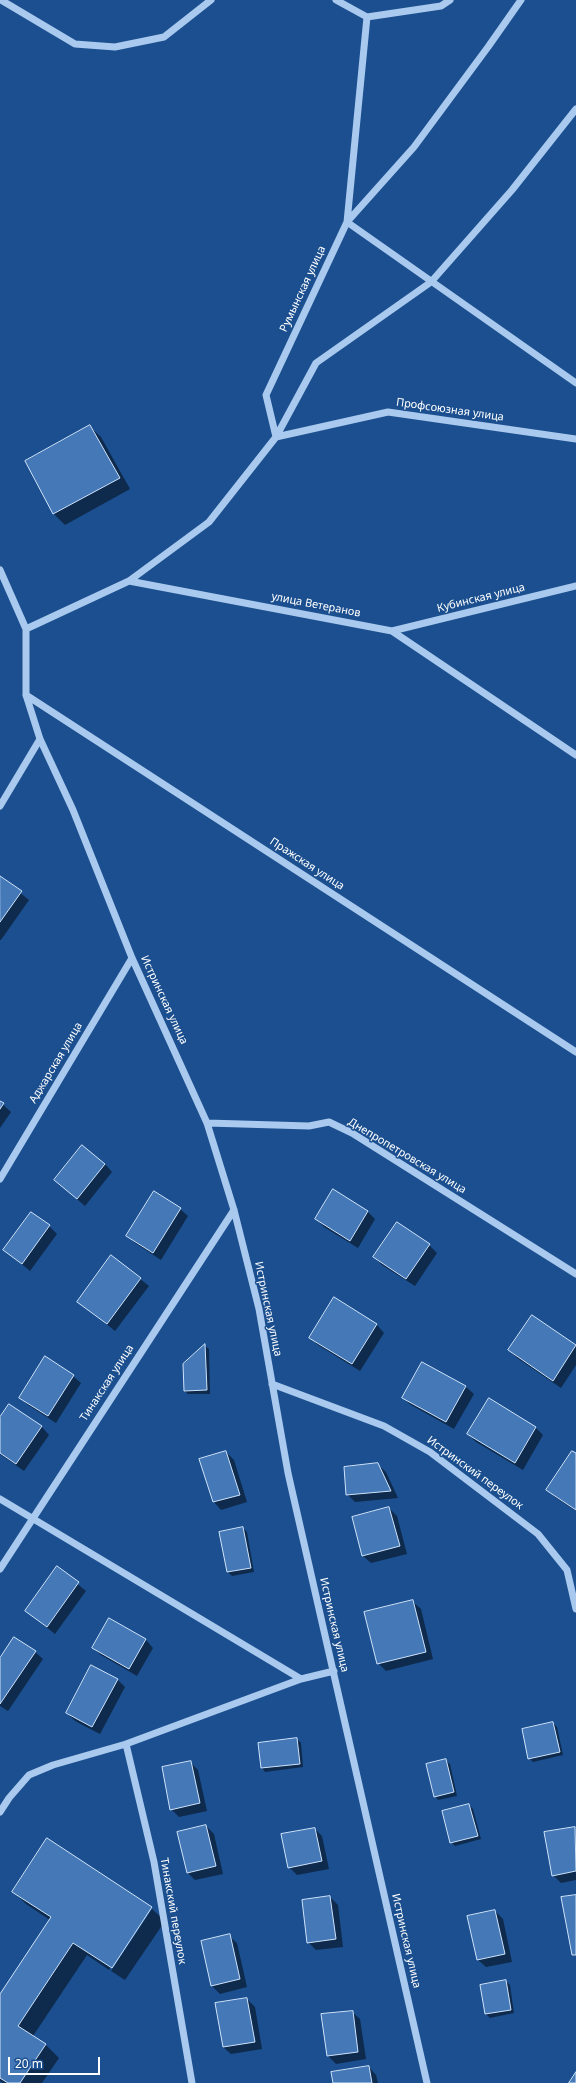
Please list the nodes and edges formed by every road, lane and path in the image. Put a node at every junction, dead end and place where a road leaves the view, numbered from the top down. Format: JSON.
{"nodes":[{"id":1,"x":1,"y":0,"type":"edge"},
{"id":2,"x":211,"y":0,"type":"edge"},
{"id":3,"x":336,"y":0,"type":"edge"},
{"id":4,"x":450,"y":0,"type":"edge"},
{"id":5,"x":521,"y":0,"type":"edge"},
{"id":6,"x":367,"y":17,"type":"junction"},
{"id":7,"x":576,"y":109,"type":"edge"},
{"id":8,"x":347,"y":222,"type":"junction"},
{"id":9,"x":431,"y":282,"type":"junction"},
{"id":10,"x":576,"y":383,"type":"edge"},
{"id":11,"x":276,"y":438,"type":"junction"},
{"id":12,"x":576,"y":439,"type":"edge"},
{"id":13,"x":0,"y":570,"type":"edge"},
{"id":14,"x":129,"y":581,"type":"junction"},
{"id":15,"x":576,"y":586,"type":"edge"},
{"id":16,"x":26,"y":629,"type":"junction"},
{"id":17,"x":392,"y":631,"type":"junction"},
{"id":18,"x":26,"y":695,"type":"junction"},
{"id":19,"x":40,"y":739,"type":"junction"},
{"id":20,"x":576,"y":755,"type":"edge"},
{"id":21,"x":0,"y":806,"type":"edge"},
{"id":22,"x":132,"y":958,"type":"junction"},
{"id":23,"x":576,"y":1052,"type":"edge"},
{"id":24,"x":207,"y":1123,"type":"junction"},
{"id":25,"x":0,"y":1179,"type":"edge"},
{"id":26,"x":234,"y":1210,"type":"junction"},
{"id":27,"x":576,"y":1274,"type":"edge"},
{"id":28,"x":272,"y":1384,"type":"junction"},
{"id":29,"x":0,"y":1499,"type":"edge"},
{"id":30,"x":31,"y":1519,"type":"junction"},
{"id":31,"x":0,"y":1569,"type":"edge"},
{"id":32,"x":576,"y":1609,"type":"edge"},
{"id":33,"x":334,"y":1671,"type":"junction"},
{"id":34,"x":301,"y":1679,"type":"junction"},
{"id":35,"x":126,"y":1744,"type":"junction"},
{"id":36,"x":0,"y":1812,"type":"edge"},
{"id":37,"x":192,"y":2083,"type":"edge"},
{"id":38,"x":427,"y":2083,"type":"edge"}],
"edges":[{"from":1,"to":2,"type":"street"},
{"from":3,"to":6,"type":"street"},
{"from":4,"to":6,"type":"street"},
{"from":5,"to":8,"type":"street","name":"Румынская улица"},
{"from":6,"to":8,"type":"street"},
{"from":7,"to":9,"type":"street"},
{"from":8,"to":9,"type":"street"},
{"from":8,"to":11,"type":"street","name":"Румынская улица"},
{"from":9,"to":10,"type":"street"},
{"from":9,"to":11,"type":"street"},
{"from":11,"to":12,"type":"street","name":"Профсоюзная улица"},
{"from":11,"to":14,"type":"street"},
{"from":13,"to":16,"type":"street","name":"Истринская улица"},
{"from":14,"to":16,"type":"street"},
{"from":14,"to":17,"type":"street","name":"улица Ветеранов"},
{"from":15,"to":17,"type":"street","name":"Кубинская улица"},
{"from":16,"to":18,"type":"street","name":"Истринская улица"},
{"from":17,"to":20,"type":"street","name":"улица Ветеранов"},
{"from":18,"to":19,"type":"street","name":"Истринская улица"},
{"from":18,"to":23,"type":"street","name":"Пражская улица"},
{"from":19,"to":21,"type":"street"},
{"from":19,"to":22,"type":"street","name":"Истринская улица"},
{"from":22,"to":24,"type":"street","name":"Истринская улица"},
{"from":22,"to":25,"type":"street","name":"Аджарская улица"},
{"from":24,"to":26,"type":"street","name":"Истринская улица"},
{"from":24,"to":27,"type":"street","name":"Днепропетровская улица"},
{"from":26,"to":28,"type":"street","name":"Истринская улица"},
{"from":26,"to":30,"type":"street","name":"Тинакская улица"},
{"from":28,"to":32,"type":"street","name":"Истринский переулок"},
{"from":28,"to":33,"type":"street","name":"Истринская улица"},
{"from":29,"to":30,"type":"street"},
{"from":30,"to":31,"type":"street","name":"Тинакская улица"},
{"from":30,"to":34,"type":"street"},
{"from":33,"to":34,"type":"street"},
{"from":33,"to":38,"type":"street","name":"Истринская улица"},
{"from":34,"to":35,"type":"street"},
{"from":35,"to":36,"type":"street"},
{"from":35,"to":37,"type":"street","name":"Тинакский переулок"}]}
